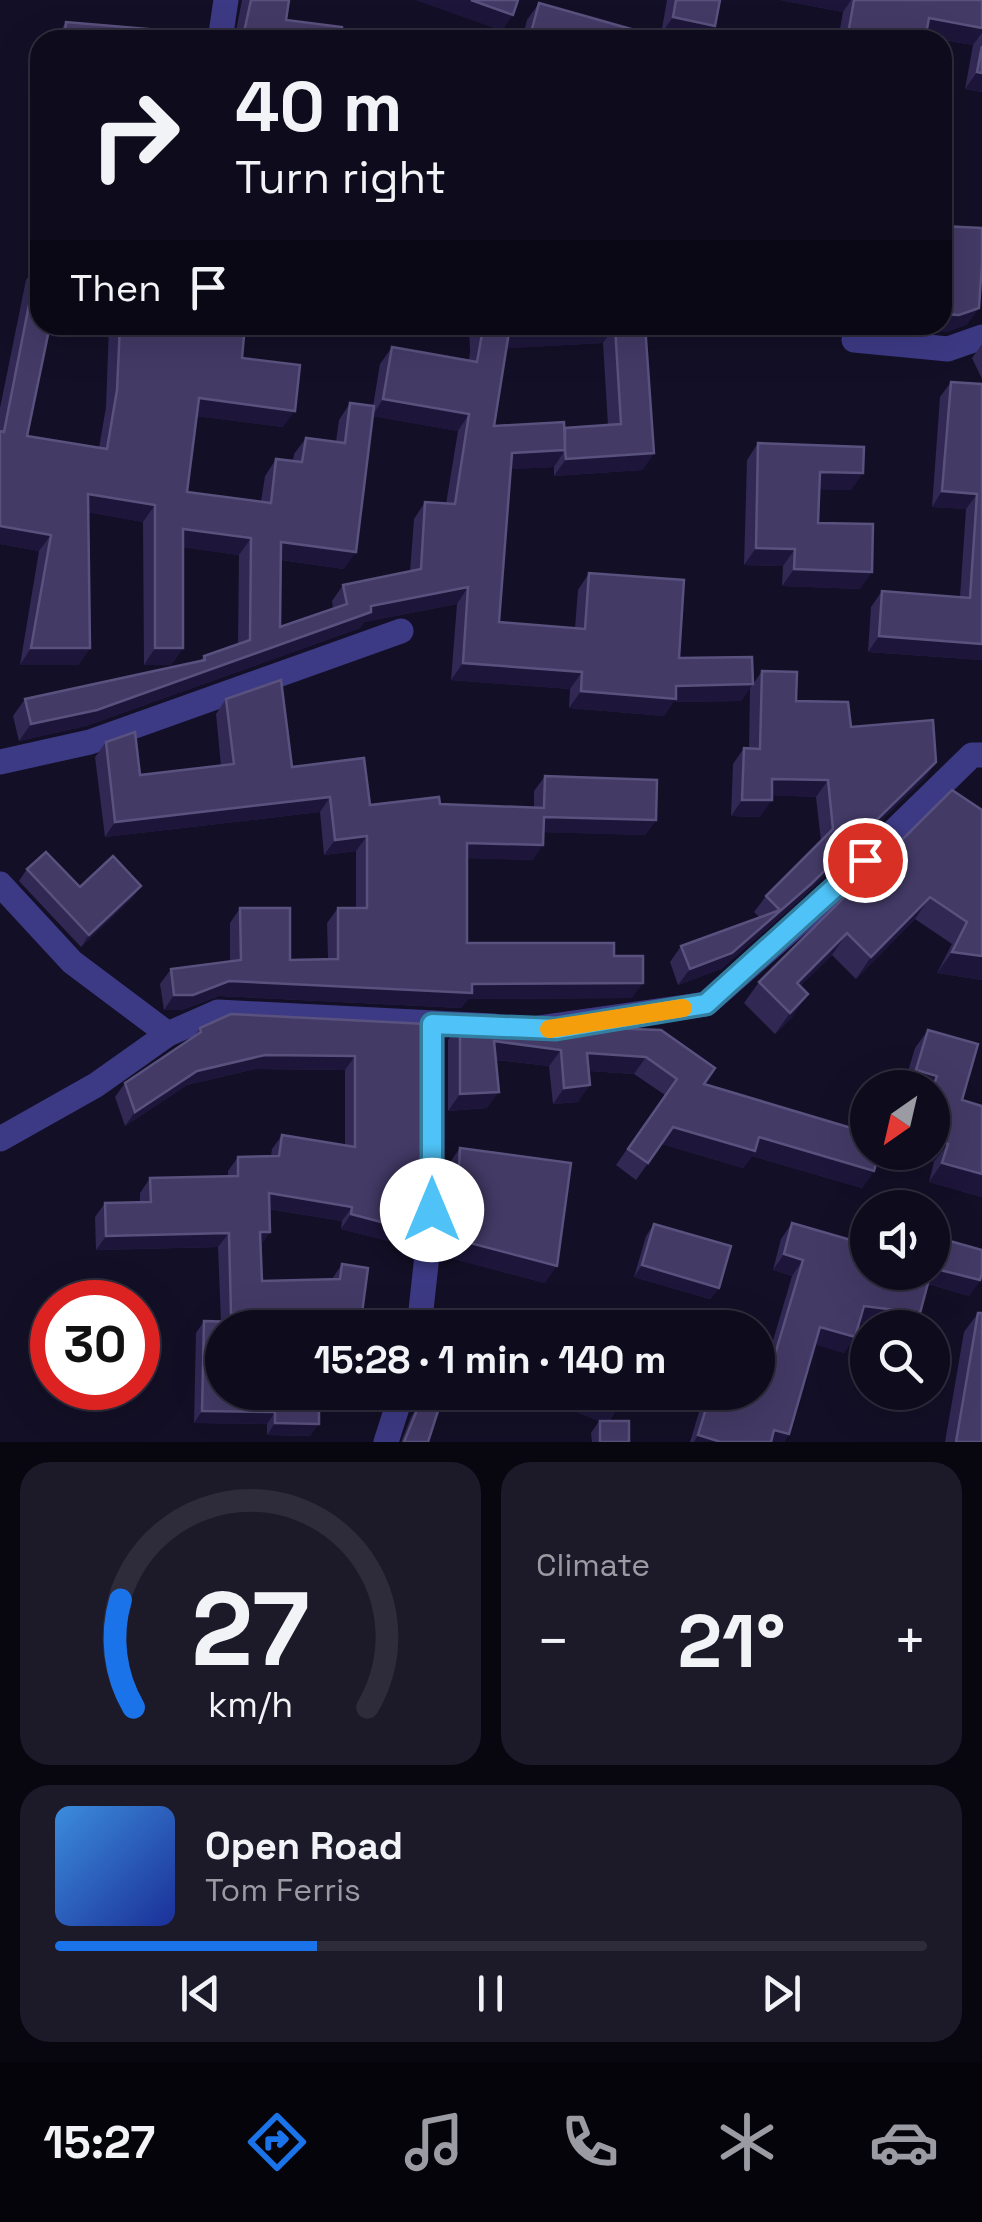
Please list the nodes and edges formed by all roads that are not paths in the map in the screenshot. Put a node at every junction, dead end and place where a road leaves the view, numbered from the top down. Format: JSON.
{"nodes":[{"id":1,"x":226,"y":0,"type":"edge"},
{"id":2,"x":222,"y":30,"type":"edge"},
{"id":3,"x":982,"y":337,"type":"edge"},
{"id":4,"x":854,"y":340,"type":"dead end"},
{"id":5,"x":401,"y":631,"type":"dead end"},
{"id":6,"x":982,"y":755,"type":"edge"},
{"id":7,"x":0,"y":762,"type":"edge"},
{"id":8,"x":0,"y":884,"type":"edge"},
{"id":9,"x":432,"y":1024,"type":"junction"},
{"id":10,"x":168,"y":1034,"type":"junction"},
{"id":11,"x":0,"y":1139,"type":"edge"},
{"id":12,"x":421,"y":1310,"type":"edge"},
{"id":13,"x":396,"y":1410,"type":"edge"},
{"id":14,"x":386,"y":1442,"type":"edge"}],
"edges":[{"from":1,"to":2,"type":"street"},
{"from":3,"to":4,"type":"street"},
{"from":5,"to":7,"type":"street"},
{"from":6,"to":9,"type":"street"},
{"from":8,"to":10,"type":"street"},
{"from":9,"to":10,"type":"street"},
{"from":9,"to":12,"type":"street"},
{"from":10,"to":11,"type":"street"},
{"from":13,"to":14,"type":"street"}]}
